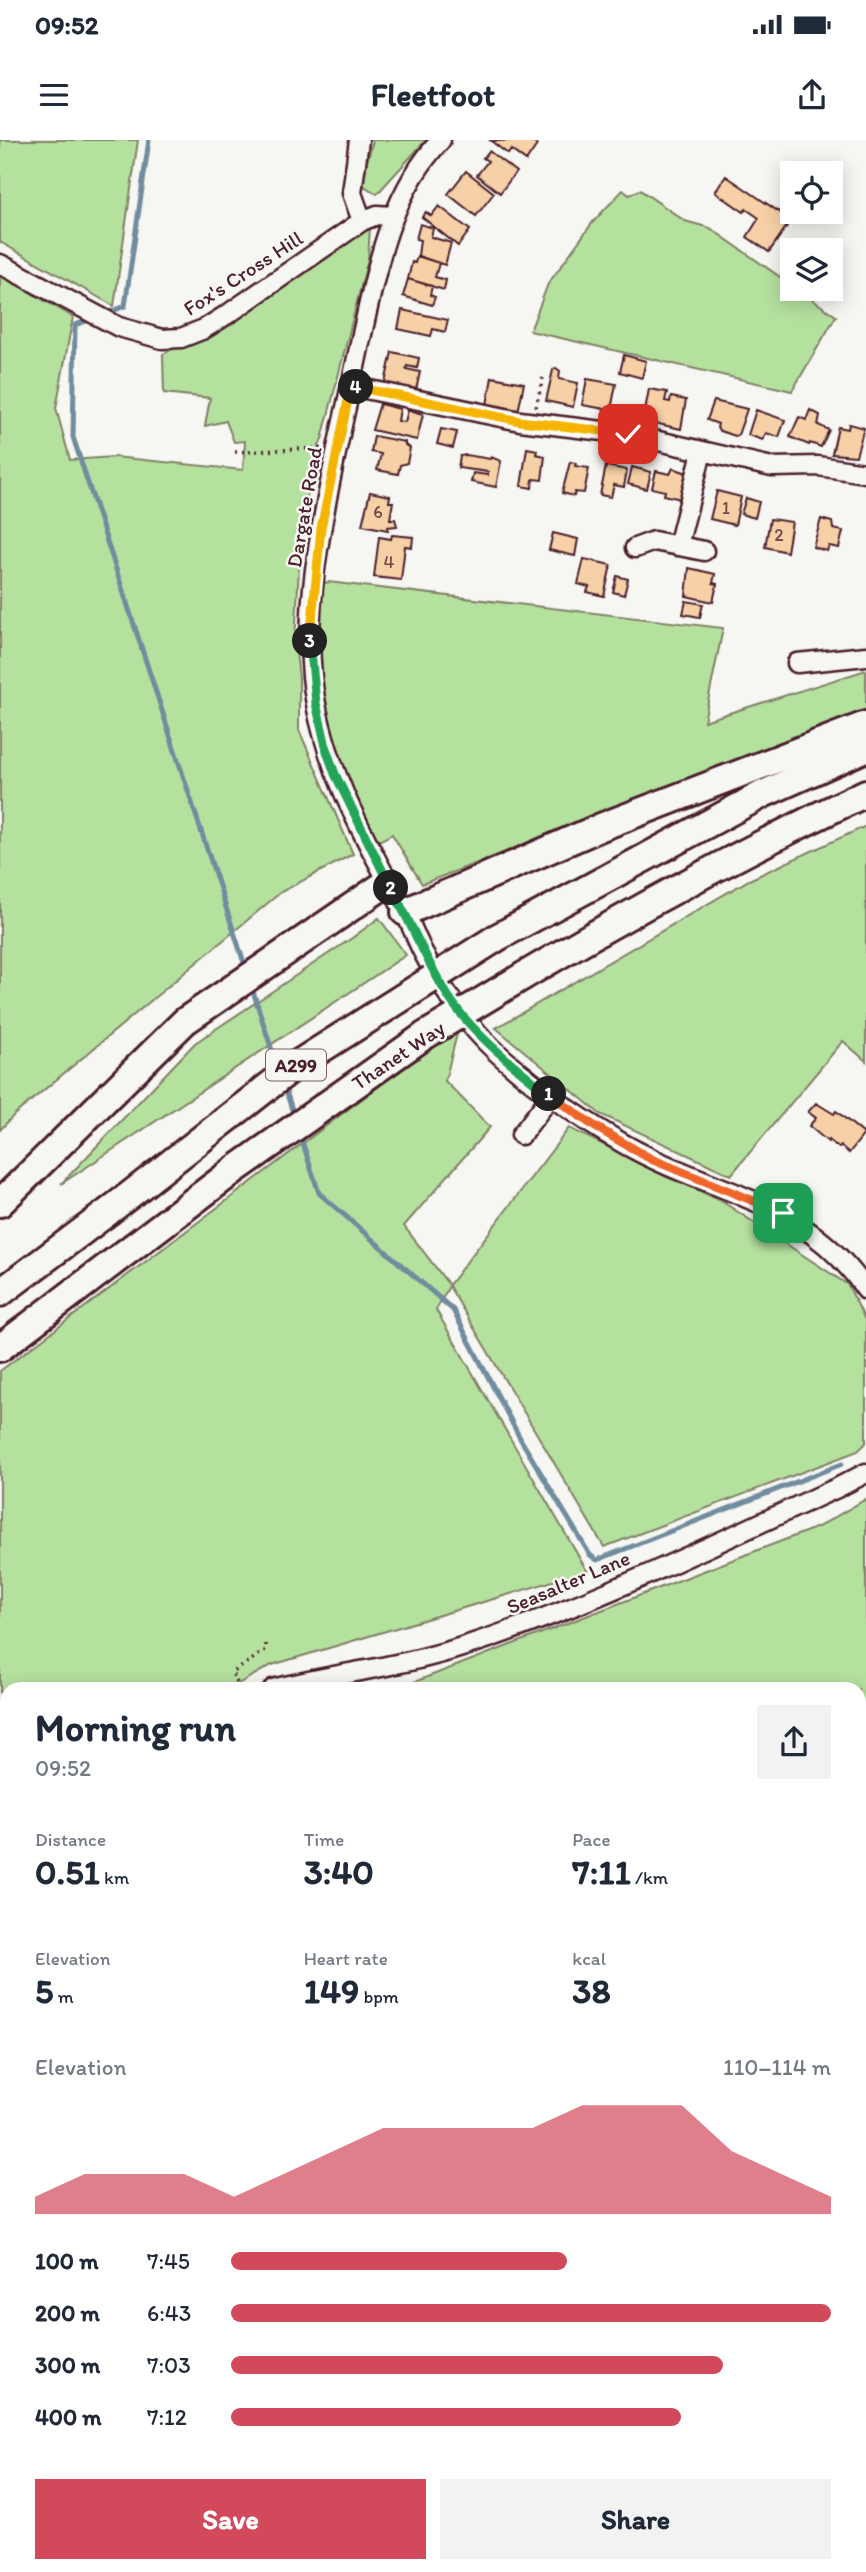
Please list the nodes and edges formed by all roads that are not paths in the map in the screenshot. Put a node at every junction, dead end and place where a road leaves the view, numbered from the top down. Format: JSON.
{"nodes":[{"id":1,"x":359,"y":140,"type":"edge"},
{"id":2,"x":441,"y":140,"type":"edge"},
{"id":3,"x":392,"y":216,"type":"junction"},
{"id":4,"x":362,"y":221,"type":"junction"},
{"id":5,"x":0,"y":264,"type":"edge"},
{"id":6,"x":351,"y":386,"type":"junction"},
{"id":7,"x":702,"y":452,"type":"junction"},
{"id":8,"x":864,"y":473,"type":"edge"},
{"id":9,"x":678,"y":546,"type":"junction"},
{"id":10,"x":635,"y":548,"type":"dead end"},
{"id":11,"x":704,"y":551,"type":"dead end"},
{"id":12,"x":866,"y":656,"type":"edge"},
{"id":13,"x":797,"y":663,"type":"dead end"},
{"id":14,"x":866,"y":725,"type":"edge"},
{"id":15,"x":866,"y":748,"type":"edge"},
{"id":16,"x":866,"y":793,"type":"edge"},
{"id":17,"x":388,"y":882,"type":"junction"},
{"id":18,"x":405,"y":912,"type":"junction"},
{"id":19,"x":551,"y":1096,"type":"junction"},
{"id":20,"x":522,"y":1135,"type":"dead end"},
{"id":21,"x":0,"y":1203,"type":"edge"},
{"id":22,"x":866,"y":1290,"type":"edge"},
{"id":23,"x":0,"y":1293,"type":"edge"},
{"id":24,"x":0,"y":1348,"type":"edge"},
{"id":25,"x":866,"y":1473,"type":"edge"},
{"id":26,"x":307,"y":1682,"type":"edge"}],
"edges":[{"from":1,"to":4,"type":"street"},
{"from":2,"to":3,"type":"street","name":"Dargate Road"},
{"from":3,"to":4,"type":"street","name":"Fox's Cross Hill"},
{"from":3,"to":6,"type":"street","name":"Dargate Road"},
{"from":4,"to":5,"type":"street","name":"Fox's Cross Hill"},
{"from":6,"to":7,"type":"street"},
{"from":6,"to":17,"type":"street","name":"Dargate Road"},
{"from":7,"to":8,"type":"street"},
{"from":7,"to":9,"type":"street"},
{"from":9,"to":10,"type":"street"},
{"from":9,"to":11,"type":"street"},
{"from":12,"to":13,"type":"street"},
{"from":14,"to":18,"type":"highway"},
{"from":15,"to":23,"type":"highway","number":"A299","bridge":true},
{"from":16,"to":24,"type":"highway","name":"Thanet Way","number":"A299","bridge":true},
{"from":17,"to":18,"type":"street","name":"Dargate Road"},
{"from":17,"to":21,"type":"highway"},
{"from":18,"to":19,"type":"street"},
{"from":19,"to":20,"type":"street"},
{"from":19,"to":22,"type":"street"},
{"from":25,"to":26,"type":"street","name":"Seasalter Lane"}]}
